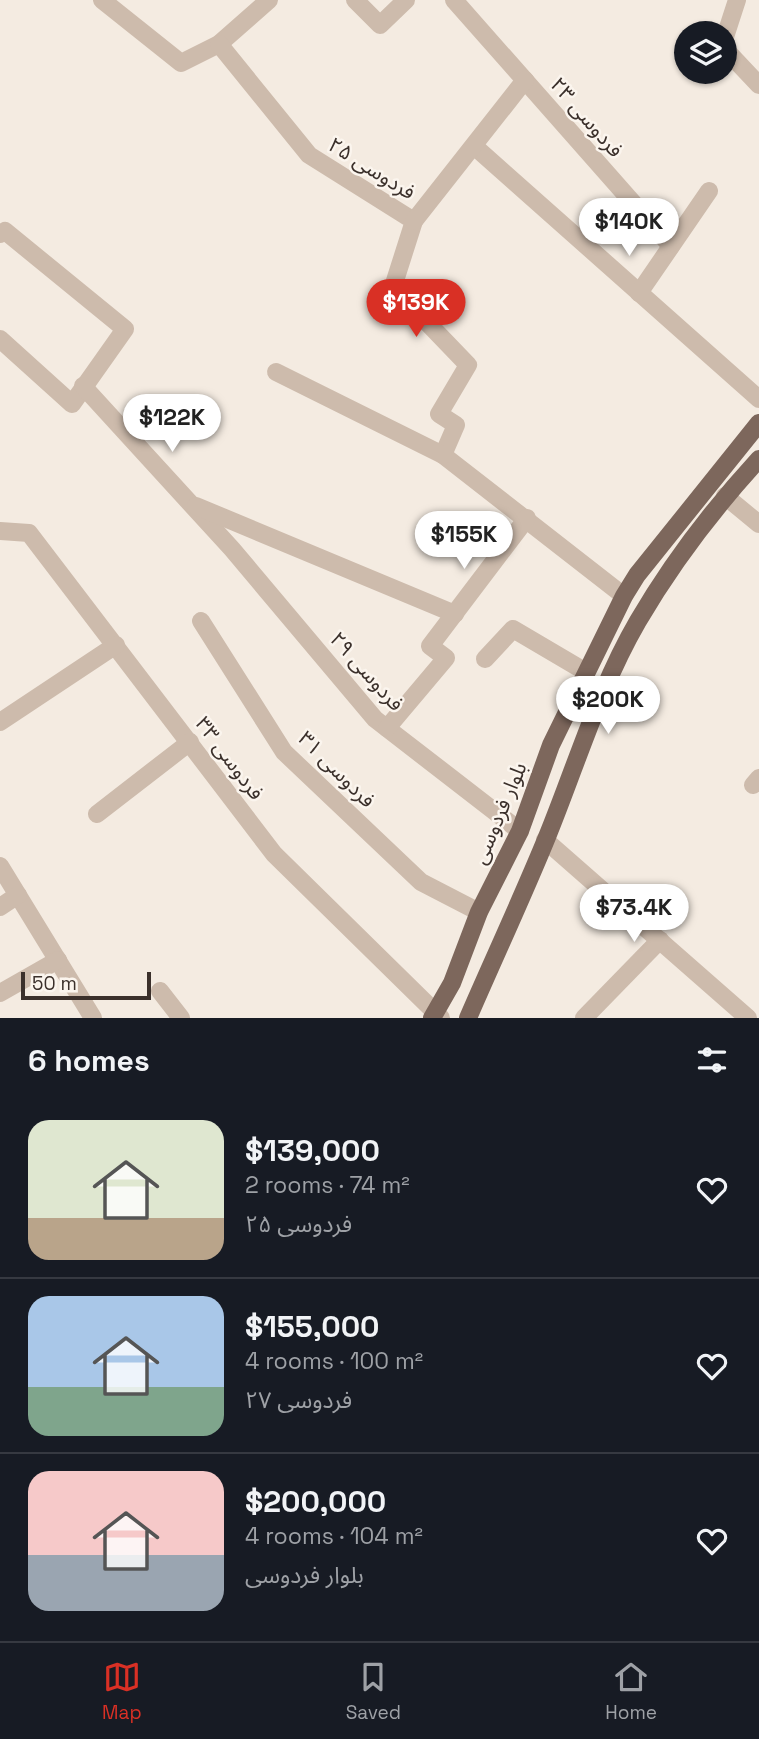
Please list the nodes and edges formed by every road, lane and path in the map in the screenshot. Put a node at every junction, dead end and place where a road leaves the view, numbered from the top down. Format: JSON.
{"nodes":[{"id":1,"x":102,"y":0,"type":"edge"},
{"id":2,"x":269,"y":0,"type":"edge"},
{"id":3,"x":355,"y":0,"type":"edge"},
{"id":4,"x":406,"y":0,"type":"edge"},
{"id":5,"x":454,"y":0,"type":"edge"},
{"id":6,"x":737,"y":0,"type":"edge"},
{"id":7,"x":730,"y":21,"type":"edge"},
{"id":8,"x":219,"y":44,"type":"junction"},
{"id":9,"x":737,"y":62,"type":"edge"},
{"id":10,"x":524,"y":80,"type":"junction"},
{"id":11,"x":759,"y":85,"type":"edge"},
{"id":12,"x":474,"y":146,"type":"junction"},
{"id":13,"x":709,"y":191,"type":"dead end"},
{"id":14,"x":414,"y":221,"type":"junction"},
{"id":15,"x":0,"y":234,"type":"edge"},
{"id":16,"x":671,"y":246,"type":"junction"},
{"id":17,"x":639,"y":293,"type":"junction"},
{"id":18,"x":0,"y":339,"type":"edge"},
{"id":19,"x":276,"y":372,"type":"dead end"},
{"id":20,"x":83,"y":386,"type":"junction"},
{"id":21,"x":759,"y":399,"type":"edge"},
{"id":22,"x":759,"y":423,"type":"edge"},
{"id":23,"x":443,"y":455,"type":"junction"},
{"id":24,"x":759,"y":459,"type":"edge"},
{"id":25,"x":725,"y":496,"type":"junction"},
{"id":26,"x":191,"y":504,"type":"junction"},
{"id":27,"x":527,"y":519,"type":"junction"},
{"id":28,"x":759,"y":524,"type":"edge"},
{"id":29,"x":0,"y":531,"type":"edge"},
{"id":30,"x":624,"y":596,"type":"junction"},
{"id":31,"x":455,"y":614,"type":"junction"},
{"id":32,"x":201,"y":621,"type":"dead end"},
{"id":33,"x":116,"y":645,"type":"junction"},
{"id":34,"x":485,"y":659,"type":"dead end"},
{"id":35,"x":586,"y":672,"type":"junction"},
{"id":36,"x":0,"y":722,"type":"edge"},
{"id":37,"x":387,"y":728,"type":"junction"},
{"id":38,"x":190,"y":742,"type":"junction"},
{"id":39,"x":97,"y":814,"type":"dead end"},
{"id":40,"x":520,"y":831,"type":"junction"},
{"id":41,"x":545,"y":840,"type":"junction"},
{"id":42,"x":0,"y":866,"type":"edge"},
{"id":43,"x":18,"y":895,"type":"junction"},
{"id":44,"x":0,"y":907,"type":"edge"},
{"id":45,"x":479,"y":912,"type":"junction"},
{"id":46,"x":660,"y":940,"type":"junction"},
{"id":47,"x":58,"y":960,"type":"junction"},
{"id":48,"x":160,"y":991,"type":"dead end"},
{"id":49,"x":0,"y":993,"type":"edge"},
{"id":50,"x":436,"y":1016,"type":"edge"},
{"id":51,"x":93,"y":1018,"type":"edge"},
{"id":52,"x":181,"y":1018,"type":"edge"},
{"id":53,"x":468,"y":1018,"type":"edge"},
{"id":54,"x":584,"y":1018,"type":"edge"},
{"id":55,"x":748,"y":1018,"type":"edge"}],
"edges":[{"from":1,"to":8,"type":"street"},
{"from":2,"to":8,"type":"street"},
{"from":3,"to":4,"type":"street"},
{"from":5,"to":10,"type":"street","name":"فردوسی ۲۳"},
{"from":6,"to":7,"type":"street"},
{"from":8,"to":14,"type":"street","name":"فردوسی ۲۵"},
{"from":9,"to":11,"type":"street"},
{"from":10,"to":12,"type":"street"},
{"from":10,"to":16,"type":"street","name":"فردوسی ۲۳"},
{"from":12,"to":14,"type":"street"},
{"from":12,"to":17,"type":"street"},
{"from":13,"to":16,"type":"street"},
{"from":14,"to":23,"type":"street","name":"فردوسی ۲۵"},
{"from":15,"to":20,"type":"street"},
{"from":16,"to":17,"type":"street"},
{"from":17,"to":21,"type":"street"},
{"from":18,"to":20,"type":"street"},
{"from":19,"to":23,"type":"street"},
{"from":20,"to":26,"type":"street","name":"فردوسی ۲۹"},
{"from":22,"to":30,"type":"main road","name":"بلوار فردوسی"},
{"from":23,"to":27,"type":"street"},
{"from":24,"to":25,"type":"main road"},
{"from":25,"to":28,"type":"street"},
{"from":25,"to":41,"type":"main road"},
{"from":26,"to":31,"type":"street"},
{"from":26,"to":37,"type":"street","name":"فردوسی ۲۹"},
{"from":27,"to":30,"type":"street"},
{"from":27,"to":31,"type":"street"},
{"from":29,"to":33,"type":"street","name":"فردوسی ۳۳"},
{"from":30,"to":35,"type":"main road","name":"بلوار فردوسی"},
{"from":31,"to":37,"type":"street"},
{"from":32,"to":45,"type":"street","name":"فردوسی ۳۱"},
{"from":33,"to":36,"type":"street"},
{"from":33,"to":38,"type":"street","name":"فردوسی ۳۳"},
{"from":34,"to":35,"type":"street"},
{"from":35,"to":40,"type":"main road","name":"بلوار فردوسی"},
{"from":37,"to":40,"type":"street","name":"فردوسی ۲۹"},
{"from":38,"to":39,"type":"street"},
{"from":38,"to":50,"type":"street","name":"فردوسی ۳۳"},
{"from":40,"to":45,"type":"main road","name":"بلوار فردوسی"},
{"from":41,"to":46,"type":"street"},
{"from":41,"to":53,"type":"main road"},
{"from":42,"to":43,"type":"street"},
{"from":43,"to":44,"type":"street"},
{"from":43,"to":47,"type":"street"},
{"from":45,"to":50,"type":"main road","name":"بلوار فردوسی"},
{"from":46,"to":54,"type":"street"},
{"from":46,"to":55,"type":"street"},
{"from":47,"to":49,"type":"street"},
{"from":47,"to":51,"type":"street"},
{"from":48,"to":52,"type":"street"}]}
